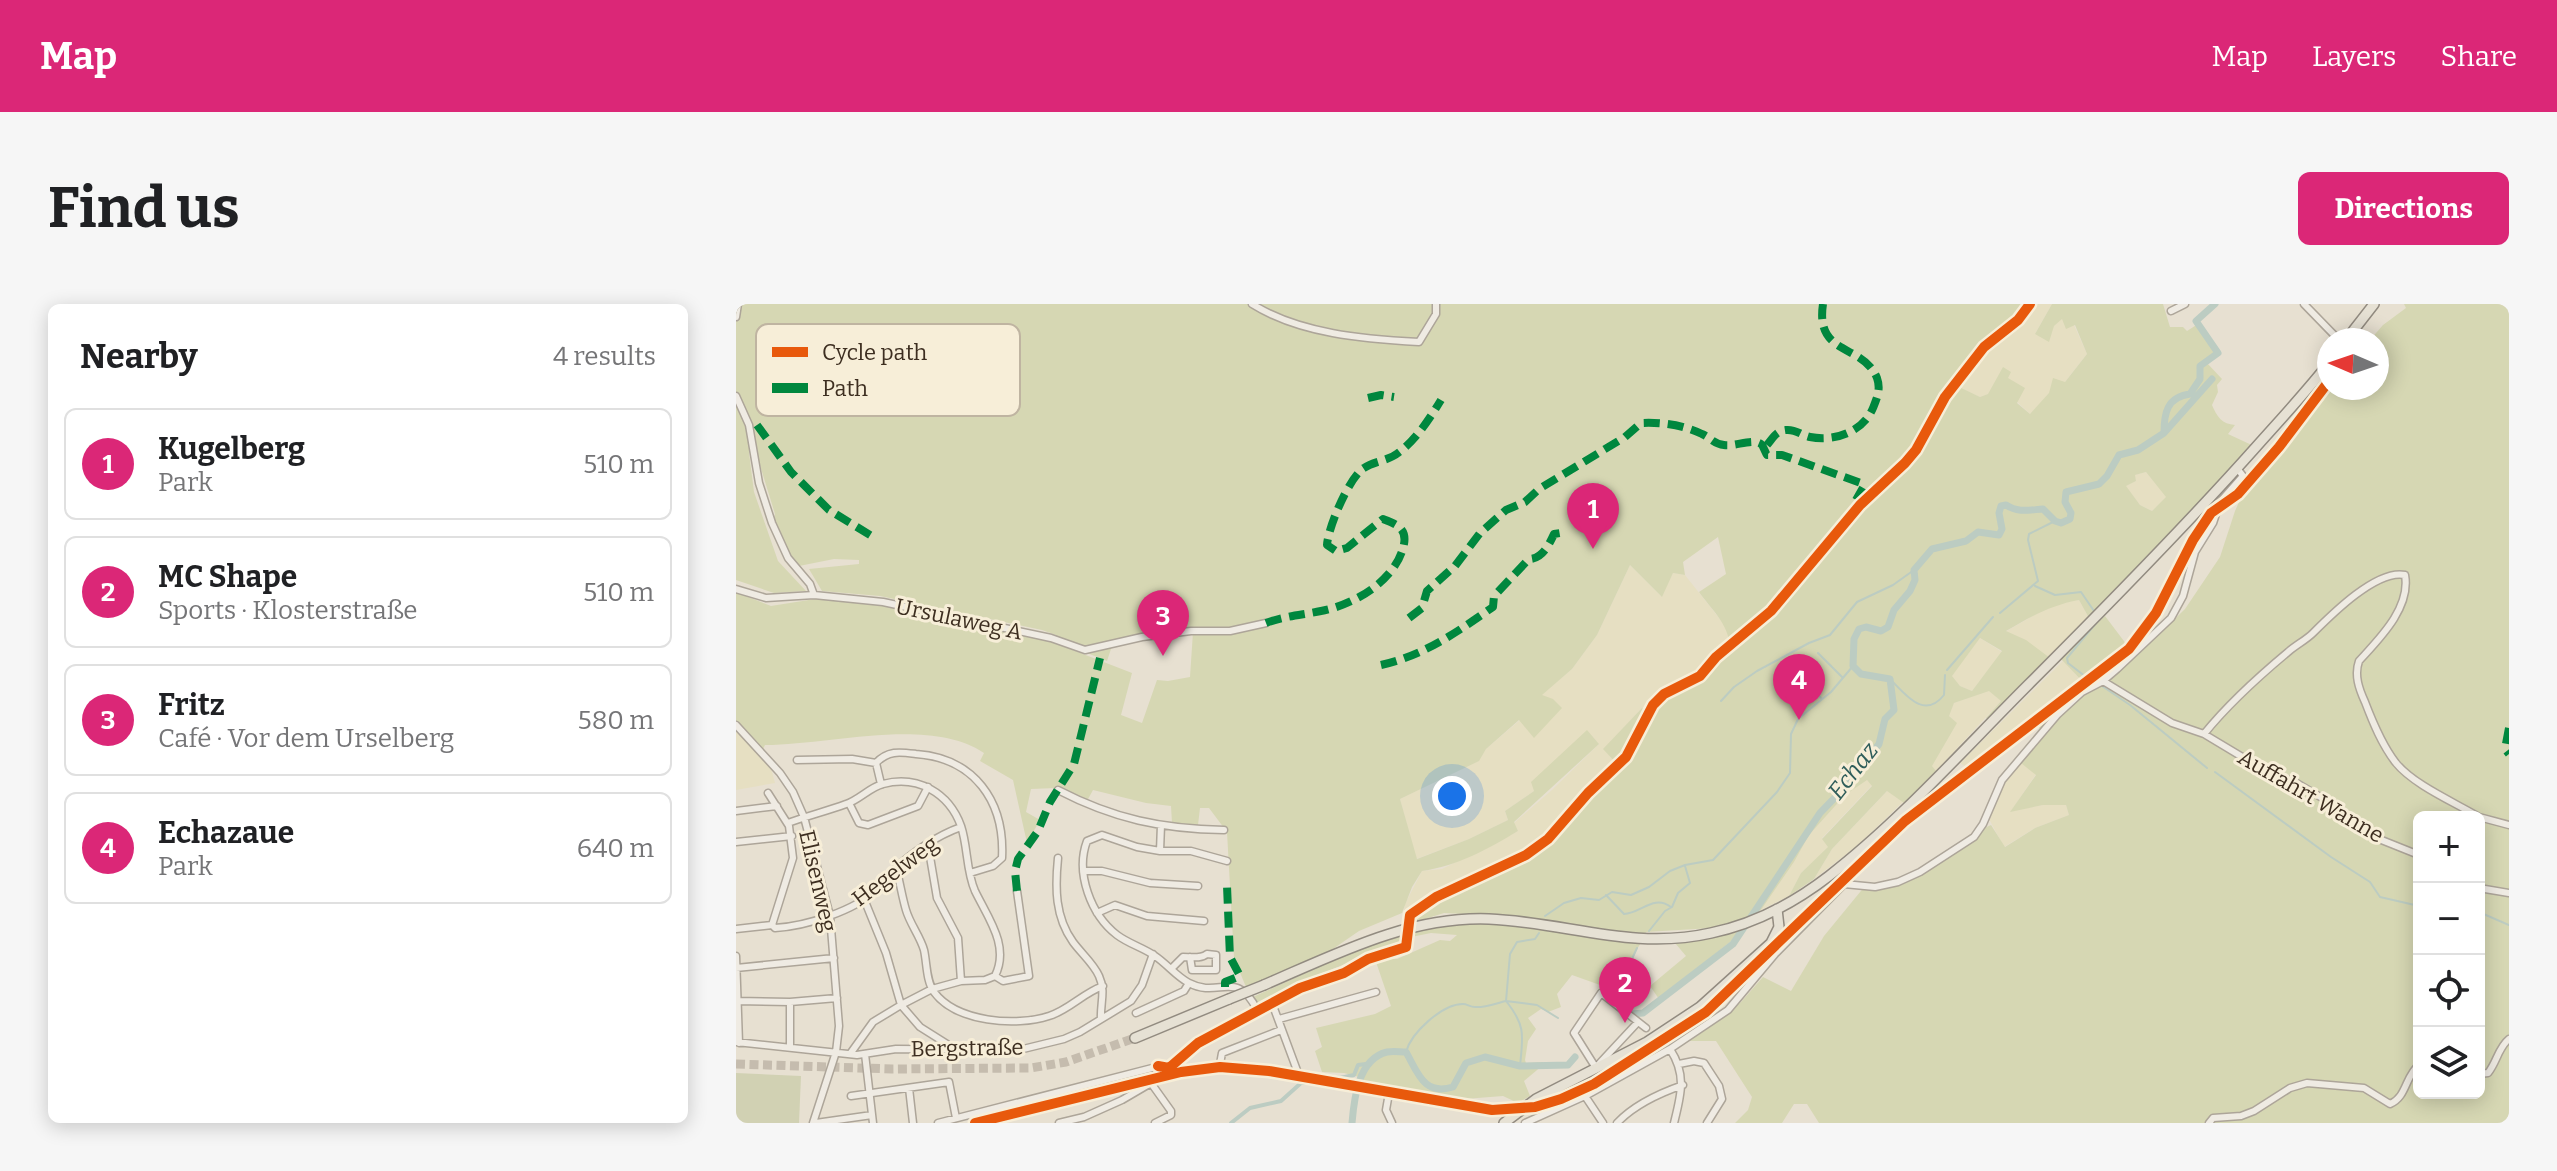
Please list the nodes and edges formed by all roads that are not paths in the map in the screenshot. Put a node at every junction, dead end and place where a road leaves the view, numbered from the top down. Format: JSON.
{"nodes":[{"id":1,"x":738,"y":304,"type":"edge"},
{"id":2,"x":1252,"y":304,"type":"edge"},
{"id":3,"x":1436,"y":304,"type":"edge"},
{"id":4,"x":2185,"y":304,"type":"edge"},
{"id":5,"x":2304,"y":304,"type":"edge"},
{"id":6,"x":2374,"y":304,"type":"edge"},
{"id":7,"x":2171,"y":311,"type":"dead end"},
{"id":8,"x":736,"y":317,"type":"edge"},
{"id":9,"x":2327,"y":328,"type":"edge"},
{"id":10,"x":2355,"y":328,"type":"edge"},
{"id":11,"x":2317,"y":377,"type":"edge"},
{"id":12,"x":736,"y":396,"type":"edge"},
{"id":13,"x":2239,"y":466,"type":"junction"},
{"id":14,"x":736,"y":589,"type":"edge"},
{"id":15,"x":814,"y":595,"type":"junction"},
{"id":16,"x":1266,"y":623,"type":"dead end"},
{"id":17,"x":2103,"y":681,"type":"junction"},
{"id":18,"x":736,"y":725,"type":"edge"},
{"id":19,"x":2204,"y":734,"type":"junction"},
{"id":20,"x":797,"y":760,"type":"dead end"},
{"id":21,"x":876,"y":763,"type":"junction"},
{"id":22,"x":881,"y":784,"type":"junction"},
{"id":23,"x":928,"y":787,"type":"junction"},
{"id":24,"x":1058,"y":790,"type":"dead end"},
{"id":25,"x":768,"y":793,"type":"dead end"},
{"id":26,"x":849,"y":803,"type":"junction"},
{"id":27,"x":777,"y":806,"type":"junction"},
{"id":28,"x":736,"y":811,"type":"edge"},
{"id":29,"x":2469,"y":811,"type":"edge"},
{"id":30,"x":804,"y":817,"type":"junction"},
{"id":31,"x":2485,"y":819,"type":"edge"},
{"id":32,"x":788,"y":823,"type":"junction"},
{"id":33,"x":1161,"y":825,"type":"junction"},
{"id":34,"x":2509,"y":825,"type":"edge"},
{"id":35,"x":961,"y":827,"type":"junction"},
{"id":36,"x":1224,"y":830,"type":"dead end"},
{"id":37,"x":792,"y":836,"type":"junction"},
{"id":38,"x":736,"y":842,"type":"edge"},
{"id":39,"x":928,"y":845,"type":"junction"},
{"id":40,"x":1160,"y":851,"type":"junction"},
{"id":41,"x":2413,"y":853,"type":"edge"},
{"id":42,"x":1058,"y":858,"type":"dead end"},
{"id":43,"x":1227,"y":861,"type":"dead end"},
{"id":44,"x":896,"y":868,"type":"junction"},
{"id":45,"x":1084,"y":871,"type":"junction"},
{"id":46,"x":970,"y":873,"type":"junction"},
{"id":47,"x":1198,"y":886,"type":"dead end"},
{"id":48,"x":2485,"y":889,"type":"edge"},
{"id":49,"x":1017,"y":891,"type":"dead end"},
{"id":50,"x":2509,"y":893,"type":"edge"},
{"id":51,"x":864,"y":899,"type":"junction"},
{"id":52,"x":1774,"y":910,"type":"junction"},
{"id":53,"x":1097,"y":913,"type":"junction"},
{"id":54,"x":830,"y":916,"type":"junction"},
{"id":55,"x":1753,"y":920,"type":"junction"},
{"id":56,"x":1204,"y":921,"type":"dead end"},
{"id":57,"x":772,"y":925,"type":"junction"},
{"id":58,"x":1776,"y":927,"type":"junction"},
{"id":59,"x":736,"y":929,"type":"edge"},
{"id":60,"x":1772,"y":950,"type":"junction"},
{"id":61,"x":1153,"y":954,"type":"junction"},
{"id":62,"x":736,"y":956,"type":"edge"},
{"id":63,"x":1190,"y":957,"type":"junction"},
{"id":64,"x":1374,"y":957,"type":"dead end"},
{"id":65,"x":834,"y":958,"type":"junction"},
{"id":66,"x":737,"y":968,"type":"edge"},
{"id":67,"x":1171,"y":969,"type":"junction"},
{"id":68,"x":995,"y":976,"type":"junction"},
{"id":69,"x":961,"y":981,"type":"junction"},
{"id":70,"x":1189,"y":983,"type":"junction"},
{"id":71,"x":1103,"y":986,"type":"junction"},
{"id":72,"x":932,"y":989,"type":"junction"},
{"id":73,"x":1376,"y":992,"type":"dead end"},
{"id":74,"x":837,"y":998,"type":"junction"},
{"id":75,"x":737,"y":1001,"type":"edge"},
{"id":76,"x":790,"y":1002,"type":"junction"},
{"id":77,"x":1272,"y":1003,"type":"junction"},
{"id":78,"x":901,"y":1005,"type":"junction"},
{"id":79,"x":1257,"y":1010,"type":"junction"},
{"id":80,"x":1136,"y":1013,"type":"dead end"},
{"id":81,"x":1101,"y":1019,"type":"junction"},
{"id":82,"x":1279,"y":1019,"type":"junction"},
{"id":83,"x":1638,"y":1022,"type":"junction"},
{"id":84,"x":1646,"y":1028,"type":"dead end"},
{"id":85,"x":1281,"y":1030,"type":"junction"},
{"id":86,"x":1135,"y":1038,"type":"tunnel mouth"},
{"id":87,"x":2509,"y":1039,"type":"edge"},
{"id":88,"x":738,"y":1042,"type":"edge"},
{"id":89,"x":790,"y":1046,"type":"junction"},
{"id":90,"x":1670,"y":1049,"type":"junction"},
{"id":91,"x":949,"y":1050,"type":"junction"},
{"id":92,"x":836,"y":1052,"type":"junction"},
{"id":93,"x":850,"y":1054,"type":"junction"},
{"id":94,"x":865,"y":1054,"type":"junction"},
{"id":95,"x":1220,"y":1064,"type":"dead end"},
{"id":96,"x":1679,"y":1064,"type":"junction"},
{"id":97,"x":1169,"y":1068,"type":"junction"},
{"id":98,"x":1596,"y":1069,"type":"junction"},
{"id":99,"x":2413,"y":1069,"type":"edge"},
{"id":100,"x":1298,"y":1073,"type":"dead end"},
{"id":101,"x":2485,"y":1073,"type":"edge"},
{"id":102,"x":1151,"y":1083,"type":"junction"},
{"id":103,"x":1683,"y":1085,"type":"junction"},
{"id":104,"x":909,"y":1088,"type":"junction"},
{"id":105,"x":871,"y":1093,"type":"junction"},
{"id":106,"x":1389,"y":1093,"type":"dead end"},
{"id":107,"x":851,"y":1096,"type":"dead end"},
{"id":108,"x":1585,"y":1096,"type":"junction"},
{"id":109,"x":956,"y":1118,"type":"junction"},
{"id":110,"x":1086,"y":1118,"type":"edge"},
{"id":111,"x":872,"y":1119,"type":"edge"},
{"id":112,"x":814,"y":1123,"type":"edge"},
{"id":113,"x":913,"y":1123,"type":"edge"},
{"id":114,"x":938,"y":1123,"type":"edge"},
{"id":115,"x":1059,"y":1123,"type":"edge"},
{"id":116,"x":1096,"y":1123,"type":"edge"},
{"id":117,"x":1155,"y":1123,"type":"edge"},
{"id":118,"x":1392,"y":1123,"type":"edge"},
{"id":119,"x":1504,"y":1123,"type":"edge"},
{"id":120,"x":1525,"y":1123,"type":"edge"},
{"id":121,"x":1603,"y":1123,"type":"edge"},
{"id":122,"x":1617,"y":1123,"type":"edge"},
{"id":123,"x":1674,"y":1123,"type":"edge"},
{"id":124,"x":1707,"y":1123,"type":"edge"},
{"id":125,"x":2209,"y":1123,"type":"edge"}],
"edges":[{"from":1,"to":8,"type":"street"},
{"from":2,"to":3,"type":"street"},
{"from":4,"to":7,"type":"street"},
{"from":5,"to":9,"type":"street"},
{"from":6,"to":10,"type":"main road"},
{"from":11,"to":13,"type":"main road"},
{"from":12,"to":15,"type":"street"},
{"from":13,"to":17,"type":"street"},
{"from":13,"to":52,"type":"main road"},
{"from":14,"to":15,"type":"street"},
{"from":15,"to":16,"type":"street","name":"Ursulaweg A"},
{"from":17,"to":19,"type":"street","name":"Auffahrt Wanne"},
{"from":17,"to":60,"type":"street"},
{"from":18,"to":30,"type":"street","name":"Elisenweg"},
{"from":19,"to":29,"type":"street"},
{"from":19,"to":41,"type":"street","name":"Auffahrt Wanne"},
{"from":20,"to":21,"type":"street"},
{"from":21,"to":22,"type":"street"},
{"from":21,"to":46,"type":"street"},
{"from":22,"to":23,"type":"street"},
{"from":22,"to":26,"type":"street"},
{"from":23,"to":26,"type":"street"},
{"from":23,"to":35,"type":"street"},
{"from":24,"to":33,"type":"street"},
{"from":25,"to":27,"type":"street"},
{"from":26,"to":30,"type":"street"},
{"from":27,"to":28,"type":"street"},
{"from":27,"to":32,"type":"street"},
{"from":30,"to":32,"type":"street"},
{"from":30,"to":54,"type":"street","name":"Elisenweg"},
{"from":31,"to":34,"type":"street"},
{"from":32,"to":37,"type":"street"},
{"from":33,"to":36,"type":"street"},
{"from":33,"to":40,"type":"street"},
{"from":35,"to":39,"type":"street","name":"Hegelweg"},
{"from":35,"to":46,"type":"street"},
{"from":37,"to":38,"type":"street"},
{"from":37,"to":57,"type":"street"},
{"from":39,"to":44,"type":"street","name":"Hegelweg"},
{"from":39,"to":69,"type":"street"},
{"from":40,"to":43,"type":"street"},
{"from":40,"to":45,"type":"street"},
{"from":42,"to":71,"type":"street"},
{"from":44,"to":51,"type":"street","name":"Hegelweg"},
{"from":44,"to":72,"type":"street"},
{"from":45,"to":47,"type":"street"},
{"from":45,"to":53,"type":"street"},
{"from":46,"to":68,"type":"street"},
{"from":48,"to":50,"type":"street"},
{"from":49,"to":68,"type":"street"},
{"from":51,"to":54,"type":"street","name":"Hegelweg"},
{"from":51,"to":78,"type":"street"},
{"from":52,"to":55,"type":"main road"},
{"from":52,"to":58,"type":"main road"},
{"from":53,"to":56,"type":"street"},
{"from":53,"to":61,"type":"street"},
{"from":54,"to":57,"type":"street","name":"Hegelweg"},
{"from":54,"to":65,"type":"street","name":"Elisenweg"},
{"from":55,"to":58,"type":"main road"},
{"from":55,"to":86,"type":"main road","bridge":true},
{"from":57,"to":59,"type":"street","name":"Hegelweg"},
{"from":58,"to":60,"type":"main road"},
{"from":60,"to":90,"type":"street"},
{"from":60,"to":98,"type":"main road"},
{"from":61,"to":67,"type":"street"},
{"from":61,"to":81,"type":"street","name":"Bergstraße"},
{"from":62,"to":66,"type":"street"},
{"from":63,"to":63,"type":"street"},
{"from":63,"to":67,"type":"street"},
{"from":64,"to":77,"type":"street"},
{"from":65,"to":66,"type":"street"},
{"from":65,"to":74,"type":"street","name":"Elisenweg"},
{"from":66,"to":75,"type":"street"},
{"from":67,"to":70,"type":"street"},
{"from":68,"to":69,"type":"street"},
{"from":69,"to":72,"type":"street"},
{"from":70,"to":79,"type":"street"},
{"from":70,"to":80,"type":"street"},
{"from":71,"to":72,"type":"street"},
{"from":71,"to":81,"type":"street"},
{"from":72,"to":78,"type":"street"},
{"from":73,"to":82,"type":"street"},
{"from":74,"to":76,"type":"street"},
{"from":74,"to":92,"type":"street","name":"Elisenweg"},
{"from":75,"to":76,"type":"street"},
{"from":75,"to":88,"type":"street"},
{"from":76,"to":89,"type":"street"},
{"from":77,"to":79,"type":"street"},
{"from":77,"to":82,"type":"street"},
{"from":78,"to":91,"type":"street"},
{"from":78,"to":93,"type":"street"},
{"from":79,"to":97,"type":"street"},
{"from":81,"to":91,"type":"street","name":"Bergstraße"},
{"from":82,"to":85,"type":"street"},
{"from":83,"to":84,"type":"street"},
{"from":83,"to":98,"type":"street"},
{"from":83,"to":98,"type":"street"},
{"from":85,"to":95,"type":"street"},
{"from":85,"to":100,"type":"street"},
{"from":87,"to":101,"type":"street"},
{"from":88,"to":89,"type":"street","name":"Bergstraße"},
{"from":89,"to":92,"type":"street","name":"Bergstraße"},
{"from":90,"to":96,"type":"street"},
{"from":90,"to":108,"type":"street"},
{"from":91,"to":94,"type":"street","name":"Bergstraße"},
{"from":92,"to":93,"type":"street","name":"Bergstraße"},
{"from":92,"to":112,"type":"street","name":"Elisenweg"},
{"from":93,"to":94,"type":"street","name":"Bergstraße"},
{"from":94,"to":105,"type":"street"},
{"from":96,"to":103,"type":"street"},
{"from":96,"to":124,"type":"street"},
{"from":97,"to":102,"type":"street"},
{"from":97,"to":109,"type":"street"},
{"from":98,"to":119,"type":"main road"},
{"from":99,"to":125,"type":"street"},
{"from":102,"to":110,"type":"street"},
{"from":102,"to":117,"type":"street"},
{"from":103,"to":122,"type":"street"},
{"from":103,"to":123,"type":"street"},
{"from":104,"to":105,"type":"street"},
{"from":104,"to":109,"type":"street"},
{"from":104,"to":113,"type":"street"},
{"from":105,"to":107,"type":"street"},
{"from":105,"to":111,"type":"street"},
{"from":106,"to":118,"type":"street"},
{"from":108,"to":120,"type":"street"},
{"from":108,"to":121,"type":"street"},
{"from":109,"to":114,"type":"street"},
{"from":110,"to":115,"type":"street"},
{"from":110,"to":116,"type":"street"},
{"from":111,"to":112,"type":"street"}]}
